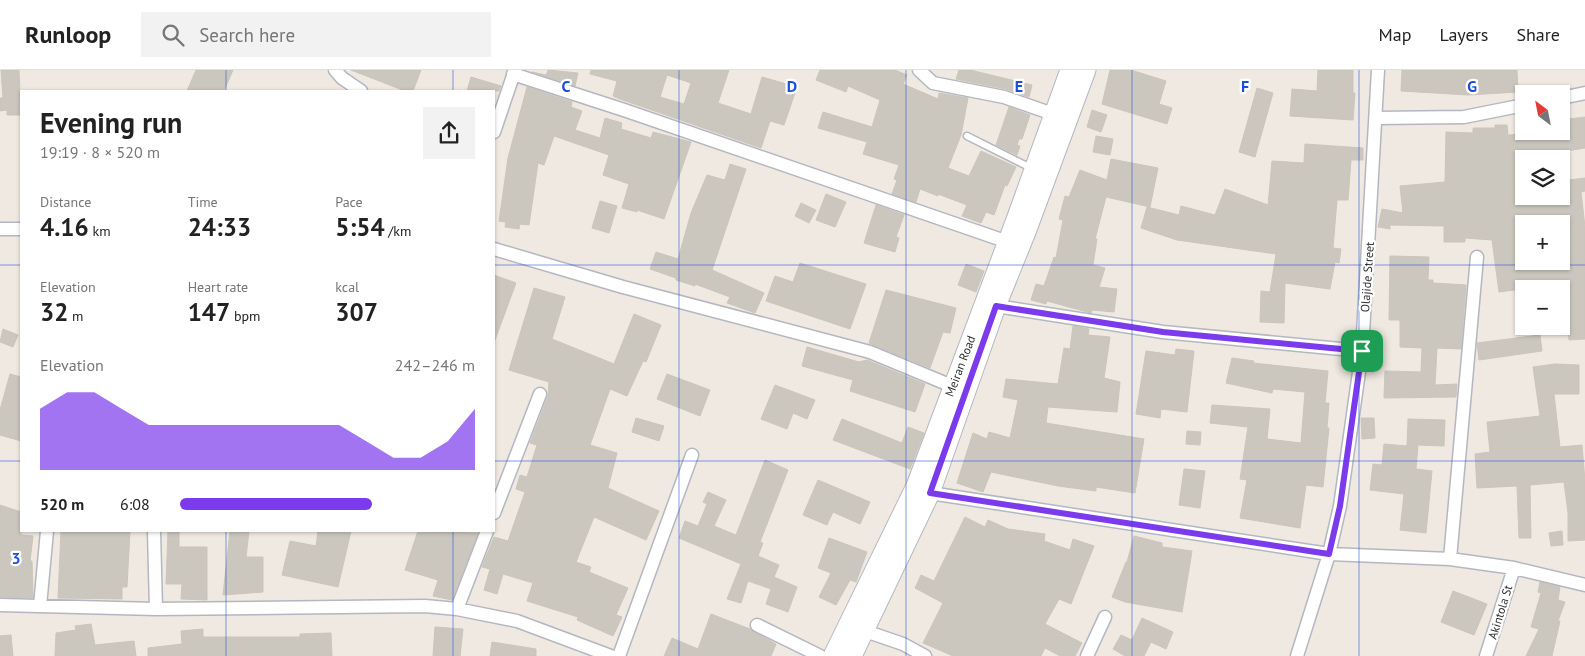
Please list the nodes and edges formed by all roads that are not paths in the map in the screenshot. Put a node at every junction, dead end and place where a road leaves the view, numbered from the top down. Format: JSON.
{"nodes":[{"id":1,"x":334,"y":70,"type":"edge"},
{"id":2,"x":919,"y":70,"type":"edge"},
{"id":3,"x":1070,"y":70,"type":"edge"},
{"id":4,"x":1086,"y":70,"type":"edge"},
{"id":5,"x":1378,"y":70,"type":"edge"},
{"id":6,"x":514,"y":72,"type":"edge"},
{"id":7,"x":360,"y":90,"type":"edge"},
{"id":8,"x":1585,"y":93,"type":"edge"},
{"id":9,"x":1570,"y":96,"type":"edge"},
{"id":10,"x":1515,"y":107,"type":"edge"},
{"id":11,"x":1053,"y":114,"type":"junction"},
{"id":12,"x":1377,"y":118,"type":"junction"},
{"id":13,"x":495,"y":129,"type":"edge"},
{"id":14,"x":967,"y":136,"type":"dead end"},
{"id":15,"x":1035,"y":170,"type":"junction"},
{"id":16,"x":0,"y":229,"type":"edge"},
{"id":17,"x":20,"y":229,"type":"edge"},
{"id":18,"x":1008,"y":242,"type":"junction"},
{"id":19,"x":495,"y":249,"type":"edge"},
{"id":20,"x":1477,"y":257,"type":"dead end"},
{"id":21,"x":996,"y":306,"type":"junction"},
{"id":22,"x":1362,"y":351,"type":"junction"},
{"id":23,"x":952,"y":386,"type":"junction"},
{"id":24,"x":540,"y":394,"type":"dead end"},
{"id":25,"x":692,"y":455,"type":"dead end"},
{"id":26,"x":930,"y":493,"type":"junction"},
{"id":27,"x":495,"y":510,"type":"edge"},
{"id":28,"x":47,"y":532,"type":"edge"},
{"id":29,"x":154,"y":532,"type":"edge"},
{"id":30,"x":487,"y":532,"type":"edge"},
{"id":31,"x":1329,"y":554,"type":"junction"},
{"id":32,"x":1450,"y":559,"type":"junction"},
{"id":33,"x":1514,"y":568,"type":"junction"},
{"id":34,"x":1585,"y":585,"type":"edge"},
{"id":35,"x":0,"y":606,"type":"edge"},
{"id":36,"x":40,"y":606,"type":"junction"},
{"id":37,"x":156,"y":609,"type":"junction"},
{"id":38,"x":457,"y":609,"type":"junction"},
{"id":39,"x":1105,"y":617,"type":"dead end"},
{"id":40,"x":757,"y":625,"type":"dead end"},
{"id":41,"x":865,"y":631,"type":"junction"},
{"id":42,"x":611,"y":656,"type":"edge"},
{"id":43,"x":619,"y":656,"type":"edge"},
{"id":44,"x":820,"y":656,"type":"edge"},
{"id":45,"x":833,"y":656,"type":"edge"},
{"id":46,"x":852,"y":656,"type":"edge"},
{"id":47,"x":925,"y":656,"type":"edge"},
{"id":48,"x":1087,"y":656,"type":"edge"},
{"id":49,"x":1297,"y":656,"type":"edge"},
{"id":50,"x":1486,"y":656,"type":"edge"}],
"edges":[{"from":1,"to":7,"type":"street"},
{"from":2,"to":11,"type":"street"},
{"from":3,"to":11,"type":"main road","name":"Meiran Road"},
{"from":4,"to":21,"type":"main road","name":"Meiran Road"},
{"from":5,"to":12,"type":"street","name":"Olajide Street"},
{"from":6,"to":13,"type":"street"},
{"from":6,"to":18,"type":"street"},
{"from":8,"to":9,"type":"street"},
{"from":10,"to":12,"type":"street"},
{"from":11,"to":15,"type":"main road","name":"Meiran Road"},
{"from":12,"to":22,"type":"street","name":"Olajide Street"},
{"from":14,"to":15,"type":"lane"},
{"from":15,"to":18,"type":"main road","name":"Meiran Road"},
{"from":16,"to":17,"type":"street"},
{"from":18,"to":23,"type":"main road","name":"Meiran Road"},
{"from":19,"to":23,"type":"street"},
{"from":20,"to":32,"type":"street"},
{"from":21,"to":22,"type":"street"},
{"from":21,"to":26,"type":"main road","name":"Meiran Road"},
{"from":22,"to":31,"type":"street","name":"Olajide Street"},
{"from":23,"to":45,"type":"main road","name":"Meiran Road"},
{"from":24,"to":27,"type":"street"},
{"from":25,"to":43,"type":"street"},
{"from":26,"to":31,"type":"street"},
{"from":26,"to":41,"type":"main road","name":"Meiran Road"},
{"from":28,"to":36,"type":"street"},
{"from":29,"to":37,"type":"street"},
{"from":30,"to":38,"type":"street"},
{"from":31,"to":32,"type":"street"},
{"from":31,"to":49,"type":"street","name":"Olajide Street"},
{"from":32,"to":33,"type":"street"},
{"from":33,"to":34,"type":"street"},
{"from":33,"to":50,"type":"street","name":"Akintola St"},
{"from":35,"to":36,"type":"street"},
{"from":36,"to":37,"type":"street"},
{"from":37,"to":38,"type":"street"},
{"from":38,"to":42,"type":"street"},
{"from":39,"to":48,"type":"street"},
{"from":40,"to":44,"type":"street"},
{"from":41,"to":46,"type":"main road","name":"Meiran Road"},
{"from":41,"to":47,"type":"street"}]}
